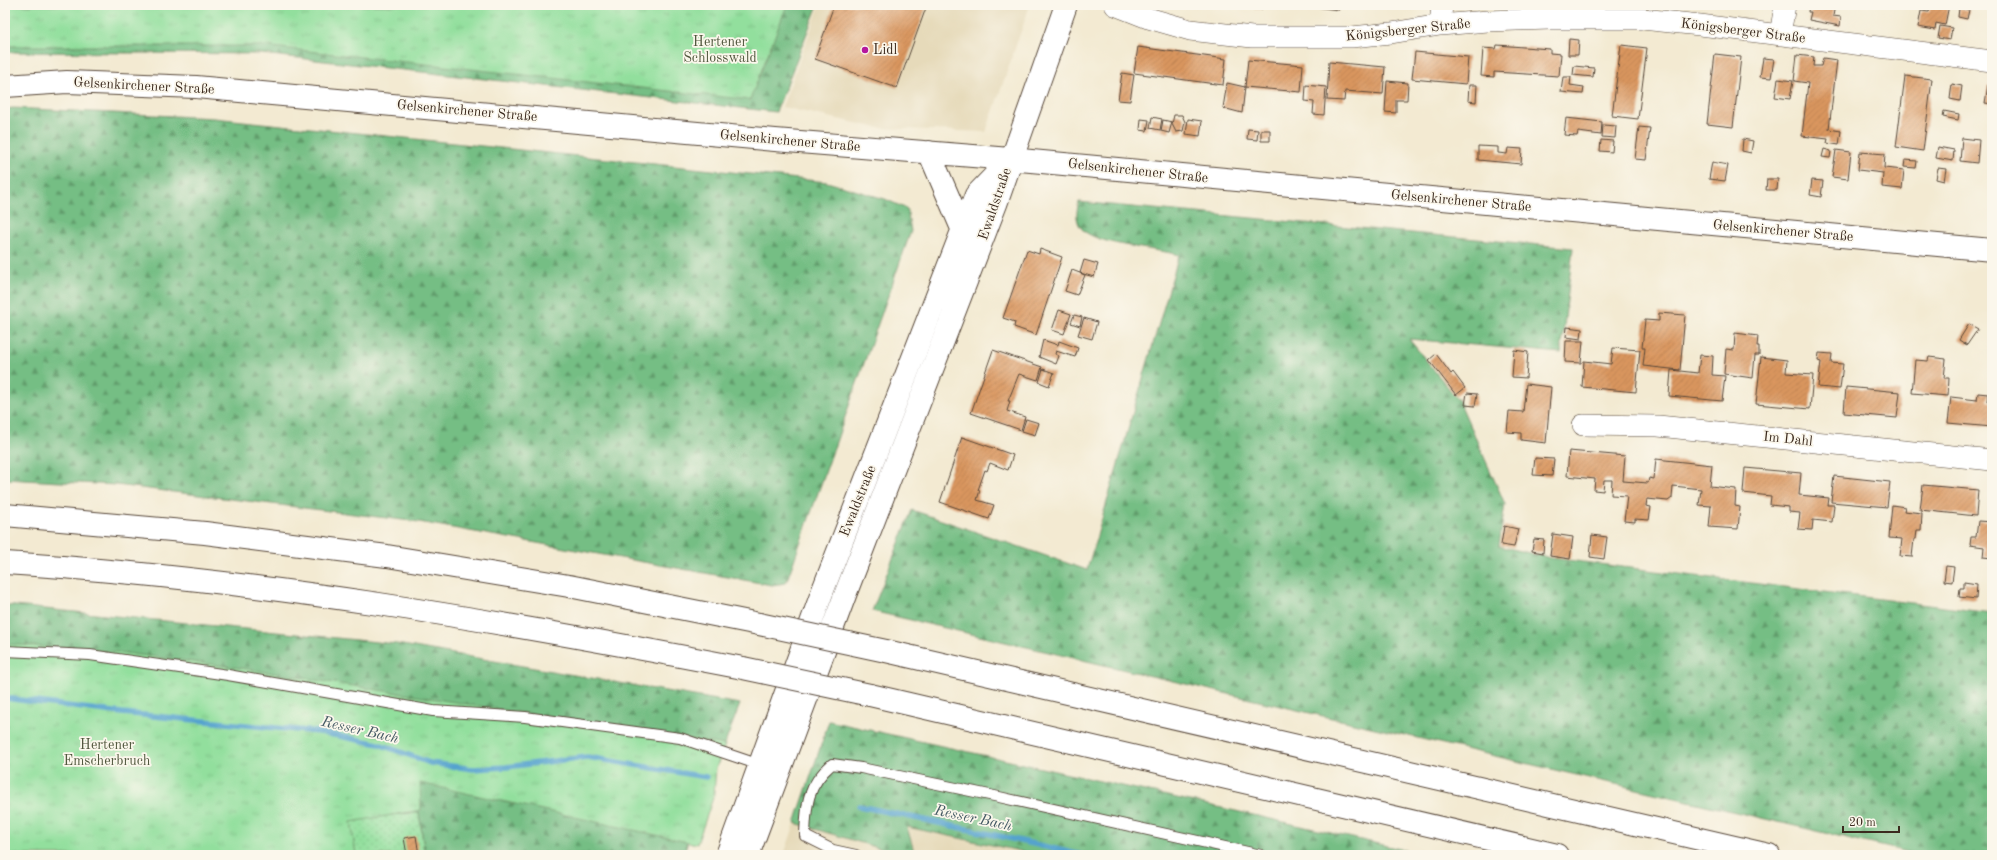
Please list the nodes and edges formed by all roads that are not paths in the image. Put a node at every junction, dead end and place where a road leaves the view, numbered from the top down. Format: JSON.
{"nodes":[{"id":1,"x":1066,"y":5,"type":"edge"},
{"id":2,"x":1115,"y":5,"type":"edge"},
{"id":3,"x":1785,"y":5,"type":"edge"},
{"id":4,"x":1441,"y":15,"type":"edge"},
{"id":5,"x":1780,"y":35,"type":"junction"},
{"id":6,"x":1992,"y":60,"type":"edge"},
{"id":7,"x":5,"y":86,"type":"edge"},
{"id":8,"x":929,"y":152,"type":"junction"},
{"id":9,"x":1010,"y":159,"type":"junction"},
{"id":10,"x":962,"y":231,"type":"junction"},
{"id":11,"x":1992,"y":250,"type":"edge"},
{"id":12,"x":1583,"y":425,"type":"dead end"},
{"id":13,"x":1992,"y":460,"type":"edge"},
{"id":14,"x":5,"y":515,"type":"edge"},
{"id":15,"x":5,"y":563,"type":"edge"},
{"id":16,"x":5,"y":651,"type":"edge"},
{"id":17,"x":760,"y":765,"type":"junction"},
{"id":18,"x":727,"y":855,"type":"edge"},
{"id":19,"x":748,"y":855,"type":"edge"},
{"id":20,"x":856,"y":855,"type":"edge"},
{"id":21,"x":1261,"y":855,"type":"edge"},
{"id":22,"x":1557,"y":855,"type":"edge"},
{"id":23,"x":1769,"y":855,"type":"edge"}],
"edges":[{"from":1,"to":9,"type":"main road","name":"Ewaldstraße"},
{"from":2,"to":4,"type":"street","name":"Königsberger Straße"},
{"from":3,"to":5,"type":"street"},
{"from":4,"to":5,"type":"street","name":"Königsberger Straße"},
{"from":5,"to":6,"type":"street","name":"Königsberger Straße"},
{"from":7,"to":8,"type":"main road","name":"Gelsenkirchener Straße"},
{"from":8,"to":9,"type":"main road","name":"Gelsenkirchener Straße"},
{"from":8,"to":10,"type":"main road"},
{"from":9,"to":10,"type":"main road","name":"Ewaldstraße"},
{"from":9,"to":11,"type":"main road","name":"Gelsenkirchener Straße"},
{"from":9,"to":19,"type":"main road","name":"Ewaldstraße"},
{"from":10,"to":17,"type":"main road","name":"Ewaldstraße"},
{"from":12,"to":13,"type":"street","name":"Im Dahl"},
{"from":14,"to":23,"type":"main road","bridge":true},
{"from":15,"to":22,"type":"main road","bridge":true},
{"from":16,"to":17,"type":"lane"},
{"from":17,"to":18,"type":"main road","name":"Ewaldstraße"},
{"from":20,"to":21,"type":"lane"}]}
